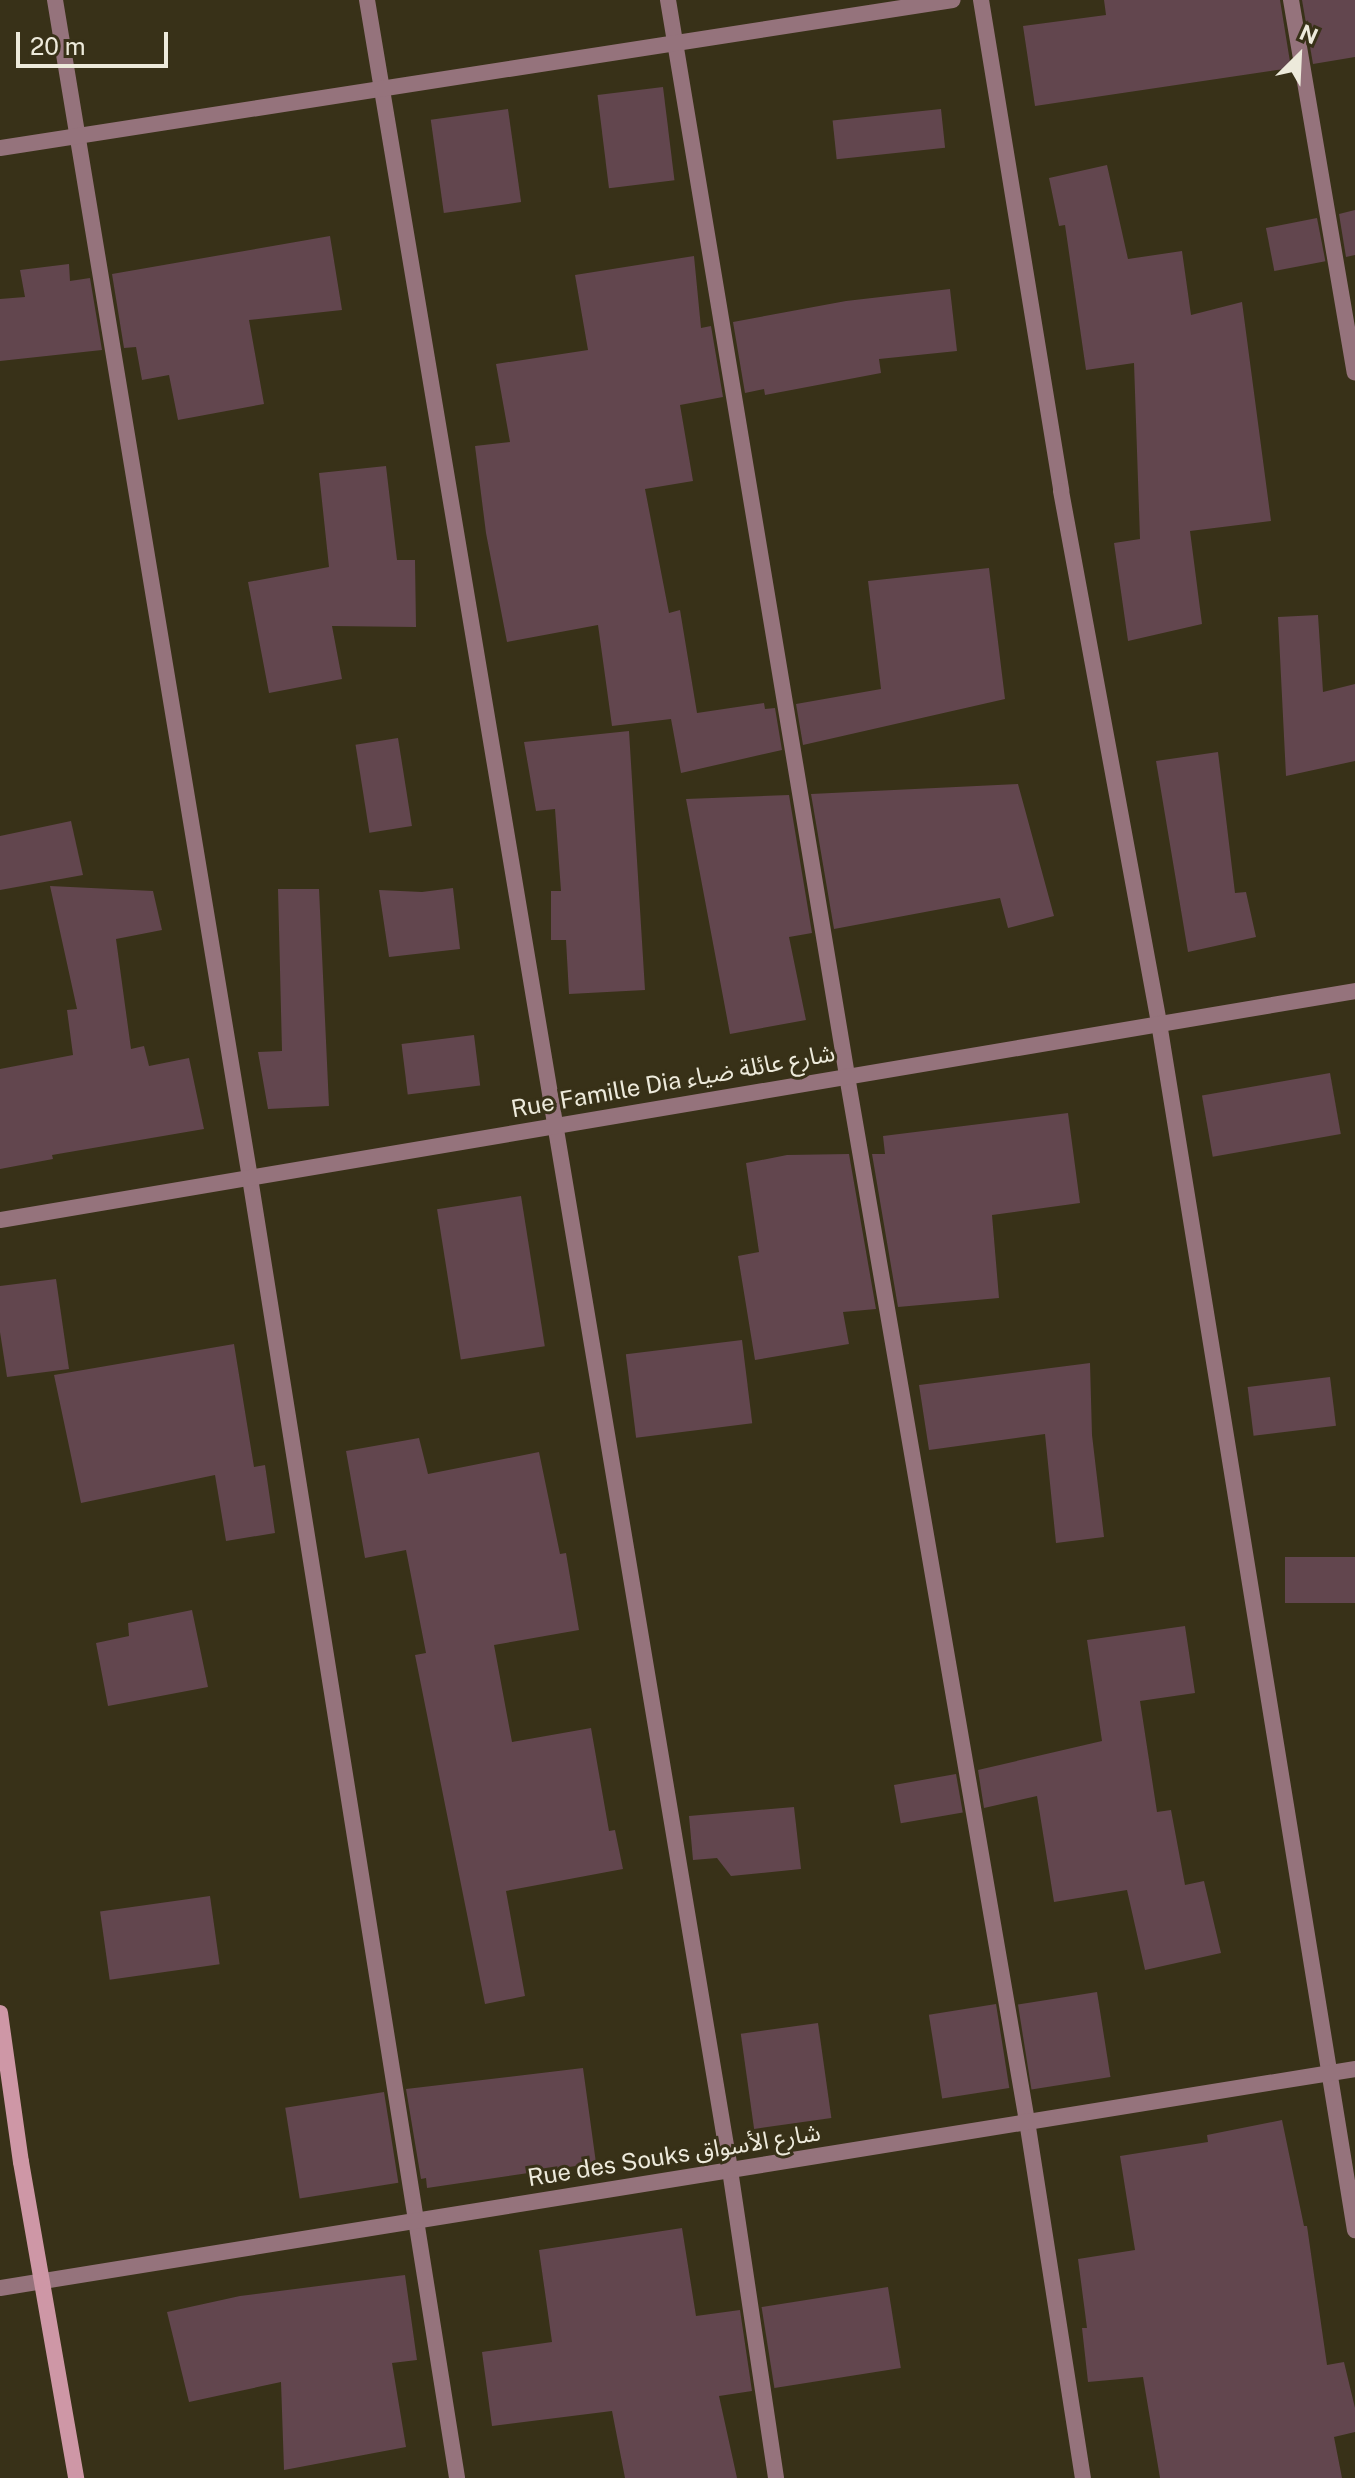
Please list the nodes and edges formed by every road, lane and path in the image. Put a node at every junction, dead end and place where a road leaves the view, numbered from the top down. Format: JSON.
{"nodes":[{"id":1,"x":55,"y":0,"type":"edge"},
{"id":2,"x":367,"y":0,"type":"edge"},
{"id":3,"x":668,"y":0,"type":"edge"},
{"id":4,"x":953,"y":0,"type":"edge"},
{"id":5,"x":981,"y":0,"type":"edge"},
{"id":6,"x":1291,"y":0,"type":"edge"},
{"id":7,"x":675,"y":43,"type":"junction"},
{"id":8,"x":381,"y":89,"type":"junction"},
{"id":9,"x":78,"y":136,"type":"junction"},
{"id":10,"x":0,"y":148,"type":"edge"},
{"id":11,"x":1355,"y":373,"type":"edge"},
{"id":12,"x":1355,"y":991,"type":"edge"},
{"id":13,"x":1159,"y":1023,"type":"junction"},
{"id":14,"x":847,"y":1076,"type":"junction"},
{"id":15,"x":557,"y":1125,"type":"junction"},
{"id":16,"x":250,"y":1178,"type":"junction"},
{"id":17,"x":0,"y":1220,"type":"edge"},
{"id":18,"x":0,"y":2013,"type":"edge"},
{"id":19,"x":1355,"y":2069,"type":"edge"},
{"id":20,"x":1329,"y":2073,"type":"junction"},
{"id":21,"x":1027,"y":2121,"type":"junction"},
{"id":22,"x":730,"y":2170,"type":"junction"},
{"id":23,"x":418,"y":2220,"type":"junction"},
{"id":24,"x":1355,"y":2230,"type":"edge"},
{"id":25,"x":44,"y":2281,"type":"junction"},
{"id":26,"x":0,"y":2288,"type":"edge"},
{"id":27,"x":76,"y":2478,"type":"edge"},
{"id":28,"x":457,"y":2478,"type":"edge"},
{"id":29,"x":776,"y":2478,"type":"edge"},
{"id":30,"x":1083,"y":2478,"type":"edge"}],
"edges":[{"from":1,"to":9,"type":"street"},
{"from":2,"to":8,"type":"street"},
{"from":3,"to":7,"type":"street"},
{"from":4,"to":7,"type":"street"},
{"from":5,"to":13,"type":"street"},
{"from":6,"to":11,"type":"street"},
{"from":7,"to":8,"type":"street"},
{"from":7,"to":14,"type":"street"},
{"from":8,"to":9,"type":"street"},
{"from":8,"to":15,"type":"street"},
{"from":9,"to":10,"type":"street"},
{"from":9,"to":16,"type":"street"},
{"from":12,"to":13,"type":"street","name":"Rue Famille Dia شارع عائلة ضياء"},
{"from":13,"to":14,"type":"street","name":"Rue Famille Dia شارع عائلة ضياء"},
{"from":13,"to":20,"type":"street"},
{"from":14,"to":15,"type":"street","name":"Rue Famille Dia شارع عائلة ضياء"},
{"from":14,"to":21,"type":"street"},
{"from":15,"to":16,"type":"street","name":"Rue Famille Dia شارع عائلة ضياء"},
{"from":15,"to":22,"type":"street"},
{"from":16,"to":17,"type":"street","name":"Rue Famille Dia شارع عائلة ضياء"},
{"from":16,"to":23,"type":"street"},
{"from":18,"to":25,"type":"street"},
{"from":19,"to":20,"type":"street","name":"Rue des Souks شارع الأسواق"},
{"from":20,"to":21,"type":"street","name":"Rue des Souks شارع الأسواق"},
{"from":20,"to":24,"type":"street"},
{"from":21,"to":22,"type":"street","name":"Rue des Souks شارع الأسواق"},
{"from":21,"to":30,"type":"street"},
{"from":22,"to":23,"type":"street","name":"Rue des Souks شارع الأسواق"},
{"from":22,"to":29,"type":"street"},
{"from":23,"to":25,"type":"street","name":"Rue des Souks شارع الأسواق"},
{"from":23,"to":28,"type":"street"},
{"from":25,"to":26,"type":"street","name":"Rue des Souks شارع الأسواق"},
{"from":25,"to":27,"type":"street"}]}
